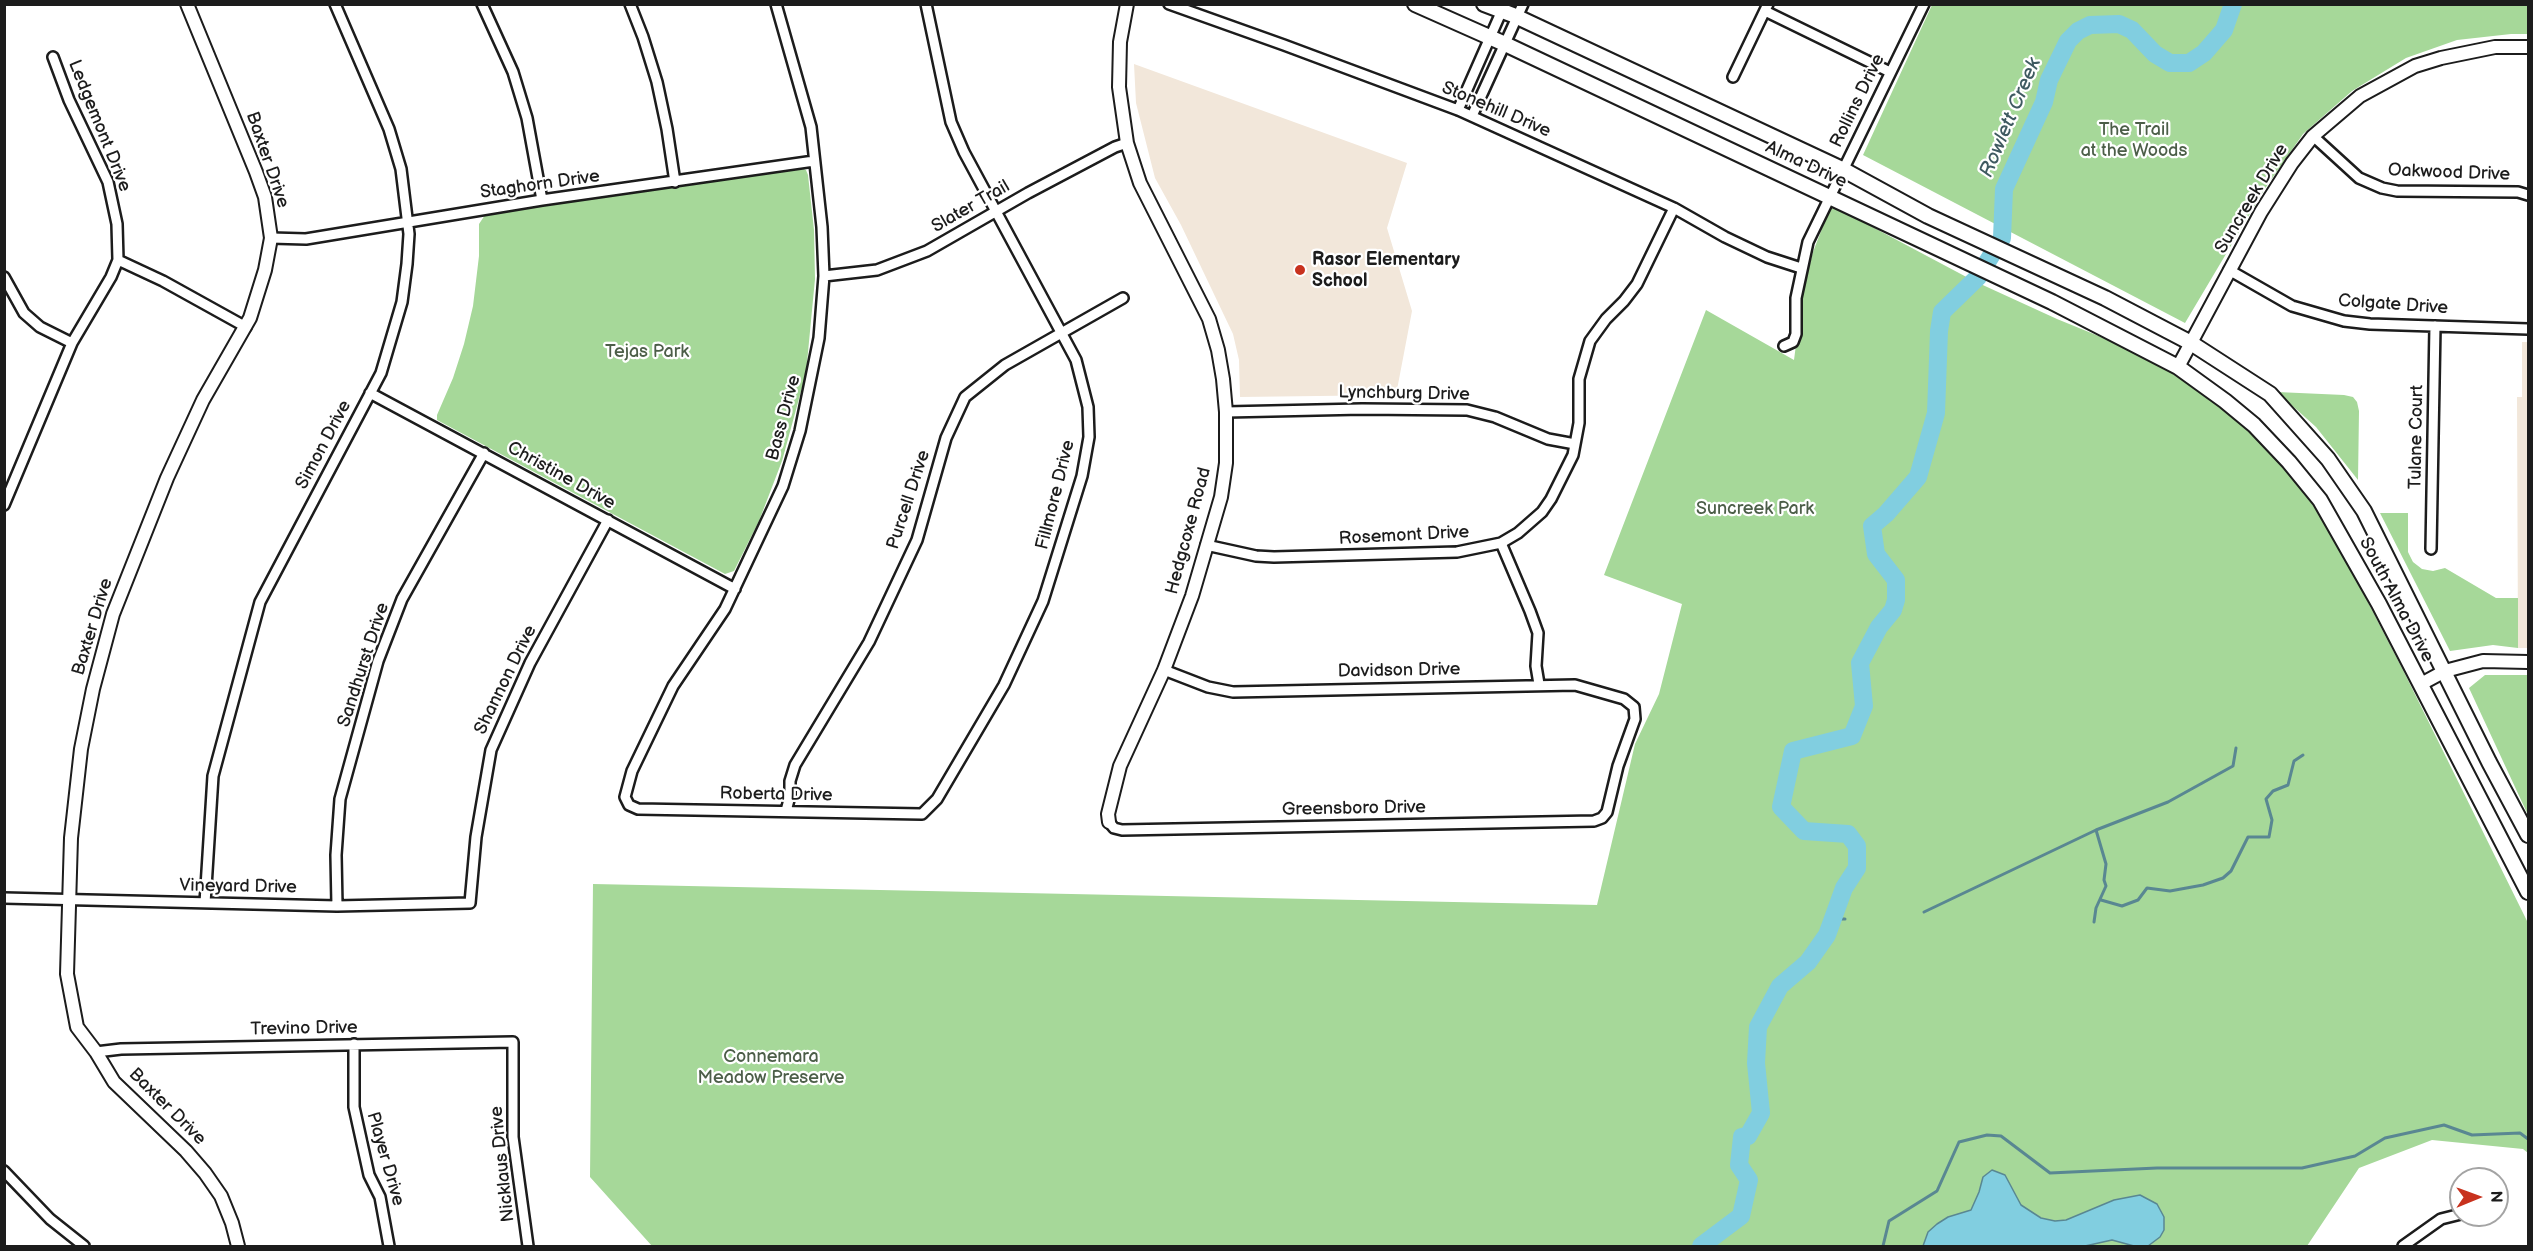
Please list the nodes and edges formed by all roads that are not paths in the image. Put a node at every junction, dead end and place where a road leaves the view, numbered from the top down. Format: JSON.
{"nodes":[{"id":1,"x":187,"y":4,"type":"edge"},
{"id":2,"x":335,"y":4,"type":"edge"},
{"id":3,"x":482,"y":4,"type":"edge"},
{"id":4,"x":630,"y":4,"type":"edge"},
{"id":5,"x":776,"y":4,"type":"edge"},
{"id":6,"x":926,"y":4,"type":"edge"},
{"id":7,"x":1127,"y":4,"type":"edge"},
{"id":8,"x":1169,"y":4,"type":"edge"},
{"id":9,"x":1415,"y":4,"type":"edge"},
{"id":10,"x":1484,"y":4,"type":"edge"},
{"id":11,"x":1924,"y":4,"type":"edge"},
{"id":12,"x":1503,"y":8,"type":"edge"},
{"id":13,"x":1766,"y":8,"type":"edge"},
{"id":14,"x":1520,"y":11,"type":"edge"},
{"id":15,"x":1490,"y":38,"type":"junction"},
{"id":16,"x":1505,"y":44,"type":"junction"},
{"id":17,"x":2529,"y":47,"type":"edge"},
{"id":18,"x":54,"y":57,"type":"dead end"},
{"id":19,"x":1890,"y":72,"type":"junction"},
{"id":20,"x":1732,"y":77,"type":"dead end"},
{"id":21,"x":1458,"y":110,"type":"junction"},
{"id":22,"x":1472,"y":116,"type":"junction"},
{"id":23,"x":2313,"y":136,"type":"junction"},
{"id":24,"x":1127,"y":143,"type":"junction"},
{"id":25,"x":814,"y":161,"type":"junction"},
{"id":26,"x":1842,"y":169,"type":"junction"},
{"id":27,"x":675,"y":182,"type":"junction"},
{"id":28,"x":2529,"y":195,"type":"edge"},
{"id":29,"x":1829,"y":196,"type":"junction"},
{"id":30,"x":542,"y":200,"type":"junction"},
{"id":31,"x":1674,"y":208,"type":"junction"},
{"id":32,"x":996,"y":211,"type":"junction"},
{"id":33,"x":408,"y":221,"type":"junction"},
{"id":34,"x":271,"y":238,"type":"junction"},
{"id":35,"x":118,"y":260,"type":"junction"},
{"id":36,"x":1801,"y":268,"type":"junction"},
{"id":37,"x":2229,"y":270,"type":"junction"},
{"id":38,"x":824,"y":276,"type":"junction"},
{"id":39,"x":4,"y":277,"type":"edge"},
{"id":40,"x":1123,"y":298,"type":"dead end"},
{"id":41,"x":2435,"y":326,"type":"junction"},
{"id":42,"x":246,"y":327,"type":"junction"},
{"id":43,"x":2529,"y":329,"type":"edge"},
{"id":44,"x":1062,"y":332,"type":"junction"},
{"id":45,"x":72,"y":343,"type":"junction"},
{"id":46,"x":2191,"y":343,"type":"junction"},
{"id":47,"x":1784,"y":346,"type":"dead end"},
{"id":48,"x":2178,"y":367,"type":"junction"},
{"id":49,"x":370,"y":393,"type":"junction"},
{"id":50,"x":1226,"y":412,"type":"junction"},
{"id":51,"x":1575,"y":444,"type":"junction"},
{"id":52,"x":484,"y":453,"type":"junction"},
{"id":53,"x":4,"y":505,"type":"edge"},
{"id":54,"x":608,"y":520,"type":"junction"},
{"id":55,"x":1501,"y":543,"type":"junction"},
{"id":56,"x":1206,"y":545,"type":"junction"},
{"id":57,"x":2431,"y":549,"type":"dead end"},
{"id":58,"x":735,"y":589,"type":"junction"},
{"id":59,"x":2529,"y":662,"type":"edge"},
{"id":60,"x":1164,"y":670,"type":"junction"},
{"id":61,"x":2445,"y":671,"type":"junction"},
{"id":62,"x":1539,"y":684,"type":"junction"},
{"id":63,"x":2421,"y":684,"type":"junction"},
{"id":64,"x":629,"y":806,"type":"joint"},
{"id":65,"x":786,"y":811,"type":"junction"},
{"id":66,"x":922,"y":814,"type":"joint"},
{"id":67,"x":1602,"y":818,"type":"joint"},
{"id":68,"x":1109,"y":822,"type":"joint"},
{"id":69,"x":2529,"y":835,"type":"edge"},
{"id":70,"x":2529,"y":892,"type":"edge"},
{"id":71,"x":4,"y":898,"type":"edge"},
{"id":72,"x":69,"y":899,"type":"junction"},
{"id":73,"x":205,"y":903,"type":"junction"},
{"id":74,"x":470,"y":903,"type":"joint"},
{"id":75,"x":337,"y":906,"type":"junction"},
{"id":76,"x":513,"y":1042,"type":"joint"},
{"id":77,"x":354,"y":1044,"type":"junction"},
{"id":78,"x":96,"y":1052,"type":"junction"},
{"id":79,"x":4,"y":1171,"type":"edge"},
{"id":80,"x":2449,"y":1217,"type":"edge"},
{"id":81,"x":84,"y":1246,"type":"edge"},
{"id":82,"x":238,"y":1246,"type":"edge"},
{"id":83,"x":389,"y":1246,"type":"edge"},
{"id":84,"x":528,"y":1246,"type":"edge"},
{"id":85,"x":2403,"y":1246,"type":"edge"}],
"edges":[{"from":1,"to":34,"type":"street","name":"Baxter Drive"},
{"from":2,"to":33,"type":"street","name":"Simon Drive"},
{"from":3,"to":30,"type":"street"},
{"from":4,"to":27,"type":"street"},
{"from":5,"to":25,"type":"street","name":"Bass Drive"},
{"from":6,"to":32,"type":"street","name":"Fillmore Drive"},
{"from":7,"to":24,"type":"street","name":"Hedgcoxe Road"},
{"from":8,"to":21,"type":"street","name":"Stonehill Drive"},
{"from":9,"to":15,"type":"main road","name":"Alma Drive"},
{"from":10,"to":12,"type":"main road","name":"Alma Drive"},
{"from":11,"to":19,"type":"street","name":"Rollins Drive"},
{"from":12,"to":14,"type":"main road","name":"Alma Drive"},
{"from":12,"to":15,"type":"street"},
{"from":13,"to":19,"type":"street"},
{"from":13,"to":20,"type":"street"},
{"from":14,"to":16,"type":"street"},
{"from":14,"to":26,"type":"main road","name":"Alma Drive"},
{"from":15,"to":16,"type":"main road","name":"Alma Drive"},
{"from":15,"to":21,"type":"street"},
{"from":16,"to":22,"type":"street"},
{"from":16,"to":29,"type":"main road","name":"Alma Drive"},
{"from":17,"to":23,"type":"street","name":"Suncreek Drive"},
{"from":18,"to":35,"type":"street","name":"Ledgemont Drive"},
{"from":19,"to":26,"type":"street","name":"Rollins Drive"},
{"from":21,"to":22,"type":"street","name":"Stonehill Drive"},
{"from":22,"to":31,"type":"street","name":"Stonehill Drive"},
{"from":23,"to":28,"type":"street","name":"Oakwood Drive"},
{"from":23,"to":37,"type":"street","name":"Suncreek Drive"},
{"from":24,"to":32,"type":"street","name":"Slater Trail"},
{"from":24,"to":50,"type":"street","name":"Hedgcoxe Road"},
{"from":25,"to":27,"type":"street","name":"Staghorn Drive"},
{"from":25,"to":38,"type":"street","name":"Bass Drive"},
{"from":26,"to":29,"type":"street","name":"Rollins Drive"},
{"from":26,"to":46,"type":"main road","name":"Alma Drive"},
{"from":27,"to":30,"type":"street","name":"Staghorn Drive"},
{"from":29,"to":36,"type":"street","name":"Rollins Drive"},
{"from":29,"to":48,"type":"main road","name":"Alma Drive"},
{"from":30,"to":33,"type":"street","name":"Staghorn Drive"},
{"from":31,"to":36,"type":"street","name":"Stonehill Drive"},
{"from":31,"to":51,"type":"street","name":"Rosemont Drive"},
{"from":32,"to":38,"type":"street","name":"Slater Trail"},
{"from":32,"to":44,"type":"street","name":"Fillmore Drive"},
{"from":33,"to":34,"type":"street","name":"Staghorn Drive"},
{"from":33,"to":49,"type":"street","name":"Simon Drive"},
{"from":34,"to":42,"type":"street","name":"Baxter Drive"},
{"from":35,"to":42,"type":"street"},
{"from":35,"to":45,"type":"street","name":"Ledgemont Drive"},
{"from":36,"to":47,"type":"street","name":"Rollins Drive"},
{"from":37,"to":41,"type":"street","name":"Colgate Drive"},
{"from":37,"to":46,"type":"street","name":"Suncreek Drive"},
{"from":38,"to":58,"type":"street","name":"Bass Drive"},
{"from":39,"to":45,"type":"street"},
{"from":40,"to":44,"type":"street","name":"Purcell Drive"},
{"from":41,"to":43,"type":"street","name":"Colgate Drive"},
{"from":41,"to":57,"type":"street","name":"Tulane Court"},
{"from":42,"to":72,"type":"street","name":"Baxter Drive"},
{"from":44,"to":65,"type":"street","name":"Purcell Drive"},
{"from":44,"to":66,"type":"street","name":"Fillmore Drive"},
{"from":45,"to":53,"type":"street","name":"Ledgemont Drive"},
{"from":46,"to":48,"type":"street","name":"Suncreek Drive"},
{"from":46,"to":61,"type":"main road","name":"South Alma Drive"},
{"from":48,"to":63,"type":"main road","name":"South Alma Drive"},
{"from":49,"to":52,"type":"street","name":"Christine Drive"},
{"from":49,"to":73,"type":"street","name":"Simon Drive"},
{"from":50,"to":51,"type":"street","name":"Lynchburg Drive"},
{"from":50,"to":56,"type":"street","name":"Hedgcoxe Road"},
{"from":51,"to":55,"type":"street","name":"Rosemont Drive"},
{"from":52,"to":54,"type":"street","name":"Christine Drive"},
{"from":52,"to":75,"type":"street","name":"Sandhurst Drive"},
{"from":54,"to":58,"type":"street","name":"Christine Drive"},
{"from":54,"to":74,"type":"street","name":"Shannon Drive"},
{"from":55,"to":56,"type":"street","name":"Rosemont Drive"},
{"from":55,"to":62,"type":"street"},
{"from":56,"to":60,"type":"street","name":"Hedgcoxe Road"},
{"from":58,"to":64,"type":"street","name":"Bass Drive"},
{"from":59,"to":61,"type":"street"},
{"from":60,"to":62,"type":"street","name":"Davidson Drive"},
{"from":60,"to":68,"type":"street","name":"Hedgcoxe Road"},
{"from":61,"to":63,"type":"street"},
{"from":61,"to":69,"type":"main road","name":"South Alma Drive"},
{"from":62,"to":67,"type":"street","name":"Davidson Drive"},
{"from":63,"to":70,"type":"main road","name":"South Alma Drive"},
{"from":64,"to":65,"type":"street","name":"Roberta Drive"},
{"from":65,"to":66,"type":"street","name":"Roberta Drive"},
{"from":67,"to":68,"type":"street","name":"Greensboro Drive"},
{"from":71,"to":72,"type":"street","name":"Vineyard Drive"},
{"from":72,"to":73,"type":"street","name":"Vineyard Drive"},
{"from":72,"to":78,"type":"street","name":"Baxter Drive"},
{"from":73,"to":75,"type":"street","name":"Vineyard Drive"},
{"from":74,"to":75,"type":"street","name":"Vineyard Drive"},
{"from":76,"to":77,"type":"street","name":"Trevino Drive"},
{"from":76,"to":84,"type":"street","name":"Nicklaus Drive"},
{"from":77,"to":78,"type":"street","name":"Trevino Drive"},
{"from":77,"to":83,"type":"street","name":"Player Drive"},
{"from":78,"to":82,"type":"street","name":"Baxter Drive"},
{"from":79,"to":81,"type":"street"},
{"from":80,"to":85,"type":"street"}]}
